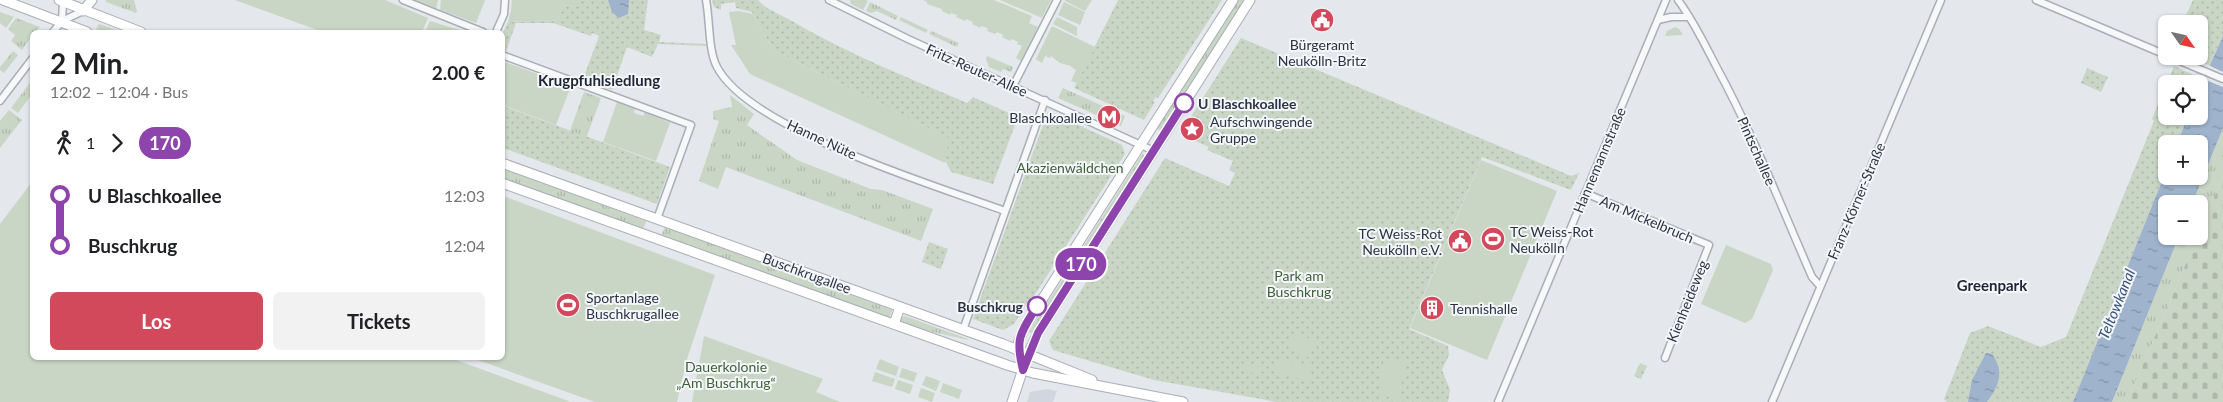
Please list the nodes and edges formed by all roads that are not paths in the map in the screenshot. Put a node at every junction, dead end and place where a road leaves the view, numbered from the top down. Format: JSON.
{"nodes":[{"id":1,"x":3,"y":0,"type":"edge"},
{"id":2,"x":92,"y":0,"type":"edge"},
{"id":3,"x":403,"y":0,"type":"edge"},
{"id":4,"x":505,"y":0,"type":"edge"},
{"id":5,"x":706,"y":0,"type":"edge"},
{"id":6,"x":829,"y":0,"type":"edge"},
{"id":7,"x":1057,"y":0,"type":"edge"},
{"id":8,"x":1233,"y":0,"type":"edge"},
{"id":9,"x":1250,"y":0,"type":"edge"},
{"id":10,"x":1666,"y":0,"type":"edge"},
{"id":11,"x":1678,"y":0,"type":"edge"},
{"id":12,"x":1941,"y":0,"type":"edge"},
{"id":13,"x":2036,"y":0,"type":"edge"},
{"id":14,"x":62,"y":1,"type":"edge"},
{"id":15,"x":83,"y":11,"type":"junction"},
{"id":16,"x":1689,"y":17,"type":"junction"},
{"id":17,"x":1658,"y":20,"type":"junction"},
{"id":18,"x":62,"y":21,"type":"junction"},
{"id":19,"x":55,"y":30,"type":"edge"},
{"id":20,"x":83,"y":30,"type":"edge"},
{"id":21,"x":135,"y":30,"type":"edge"},
{"id":22,"x":478,"y":30,"type":"edge"},
{"id":23,"x":497,"y":30,"type":"edge"},
{"id":24,"x":2158,"y":52,"type":"edge"},
{"id":25,"x":505,"y":56,"type":"edge"},
{"id":26,"x":30,"y":61,"type":"edge"},
{"id":27,"x":2190,"y":65,"type":"edge"},
{"id":28,"x":2223,"y":80,"type":"edge"},
{"id":29,"x":1014,"y":86,"type":"junction"},
{"id":30,"x":1045,"y":100,"type":"junction"},
{"id":31,"x":0,"y":101,"type":"edge"},
{"id":32,"x":1141,"y":144,"type":"junction"},
{"id":33,"x":1154,"y":151,"type":"junction"},
{"id":34,"x":505,"y":164,"type":"edge"},
{"id":35,"x":505,"y":184,"type":"edge"},
{"id":36,"x":1586,"y":193,"type":"junction"},
{"id":37,"x":1005,"y":210,"type":"junction"},
{"id":38,"x":657,"y":219,"type":"junction"},
{"id":39,"x":651,"y":236,"type":"junction"},
{"id":40,"x":1709,"y":245,"type":"joint"},
{"id":41,"x":1820,"y":286,"type":"junction"},
{"id":42,"x":900,"y":307,"type":"junction"},
{"id":43,"x":894,"y":324,"type":"junction"},
{"id":44,"x":963,"y":330,"type":"junction"},
{"id":45,"x":1018,"y":350,"type":"junction"},
{"id":46,"x":1028,"y":354,"type":"junction"},
{"id":47,"x":1665,"y":358,"type":"dead end"},
{"id":48,"x":1023,"y":370,"type":"junction"},
{"id":49,"x":1111,"y":387,"type":"junction"},
{"id":50,"x":1012,"y":402,"type":"edge"},
{"id":51,"x":1183,"y":402,"type":"edge"},
{"id":52,"x":1498,"y":402,"type":"edge"},
{"id":53,"x":1772,"y":402,"type":"edge"}],
"edges":[{"from":1,"to":18,"type":"main road"},
{"from":2,"to":15,"type":"main road"},
{"from":3,"to":22,"type":"street"},
{"from":4,"to":23,"type":"street"},
{"from":5,"to":37,"type":"street","name":"Hanne Nüte"},
{"from":6,"to":29,"type":"street","name":"Fritz-Reuter-Allee"},
{"from":7,"to":29,"type":"street"},
{"from":8,"to":32,"type":"main road"},
{"from":9,"to":33,"type":"main road"},
{"from":10,"to":17,"type":"street","name":"Hannemannstraße"},
{"from":11,"to":16,"type":"street","name":"Pintschallee"},
{"from":12,"to":41,"type":"street","name":"Franz-Körner-Straße"},
{"from":13,"to":24,"type":"street"},
{"from":14,"to":15,"type":"main road"},
{"from":14,"to":18,"type":"street"},
{"from":15,"to":18,"type":"street"},
{"from":15,"to":21,"type":"main road"},
{"from":16,"to":17,"type":"street"},
{"from":16,"to":41,"type":"street","name":"Pintschallee"},
{"from":17,"to":36,"type":"street","name":"Hannemannstraße"},
{"from":18,"to":19,"type":"street"},
{"from":18,"to":20,"type":"main road"},
{"from":25,"to":38,"type":"street"},
{"from":26,"to":31,"type":"street"},
{"from":27,"to":28,"type":"street"},
{"from":29,"to":30,"type":"street","name":"Fritz-Reuter-Allee"},
{"from":30,"to":32,"type":"street","name":"Fritz-Reuter-Allee"},
{"from":30,"to":37,"type":"street"},
{"from":32,"to":33,"type":"street","name":"Fritz-Reuter-Allee"},
{"from":32,"to":45,"type":"main road"},
{"from":33,"to":46,"type":"main road"},
{"from":34,"to":38,"type":"main road","name":"Buschkrugallee"},
{"from":35,"to":39,"type":"main road","name":"Buschkrugallee"},
{"from":36,"to":40,"type":"street","name":"Am Mickelbruch"},
{"from":36,"to":52,"type":"street","name":"Hannemannstraße"},
{"from":37,"to":44,"type":"street"},
{"from":38,"to":39,"type":"main road"},
{"from":38,"to":42,"type":"main road","name":"Buschkrugallee"},
{"from":39,"to":43,"type":"main road","name":"Buschkrugallee"},
{"from":40,"to":47,"type":"street","name":"Kienheideweg"},
{"from":41,"to":53,"type":"street","name":"Franz-Körner-Straße"},
{"from":42,"to":43,"type":"main road"},
{"from":42,"to":44,"type":"main road","name":"Buschkrugallee"},
{"from":43,"to":48,"type":"main road","name":"Buschkrugallee"},
{"from":44,"to":45,"type":"main road","name":"Buschkrugallee"},
{"from":45,"to":46,"type":"main road","name":"Buschkrugallee"},
{"from":45,"to":48,"type":"main road"},
{"from":46,"to":48,"type":"main road"},
{"from":46,"to":49,"type":"main road","name":"Buschkrugallee"},
{"from":48,"to":49,"type":"main road","name":"Buschkrugallee"},
{"from":48,"to":50,"type":"main road"},
{"from":49,"to":51,"type":"main road","name":"Buschkrugallee"}]}
